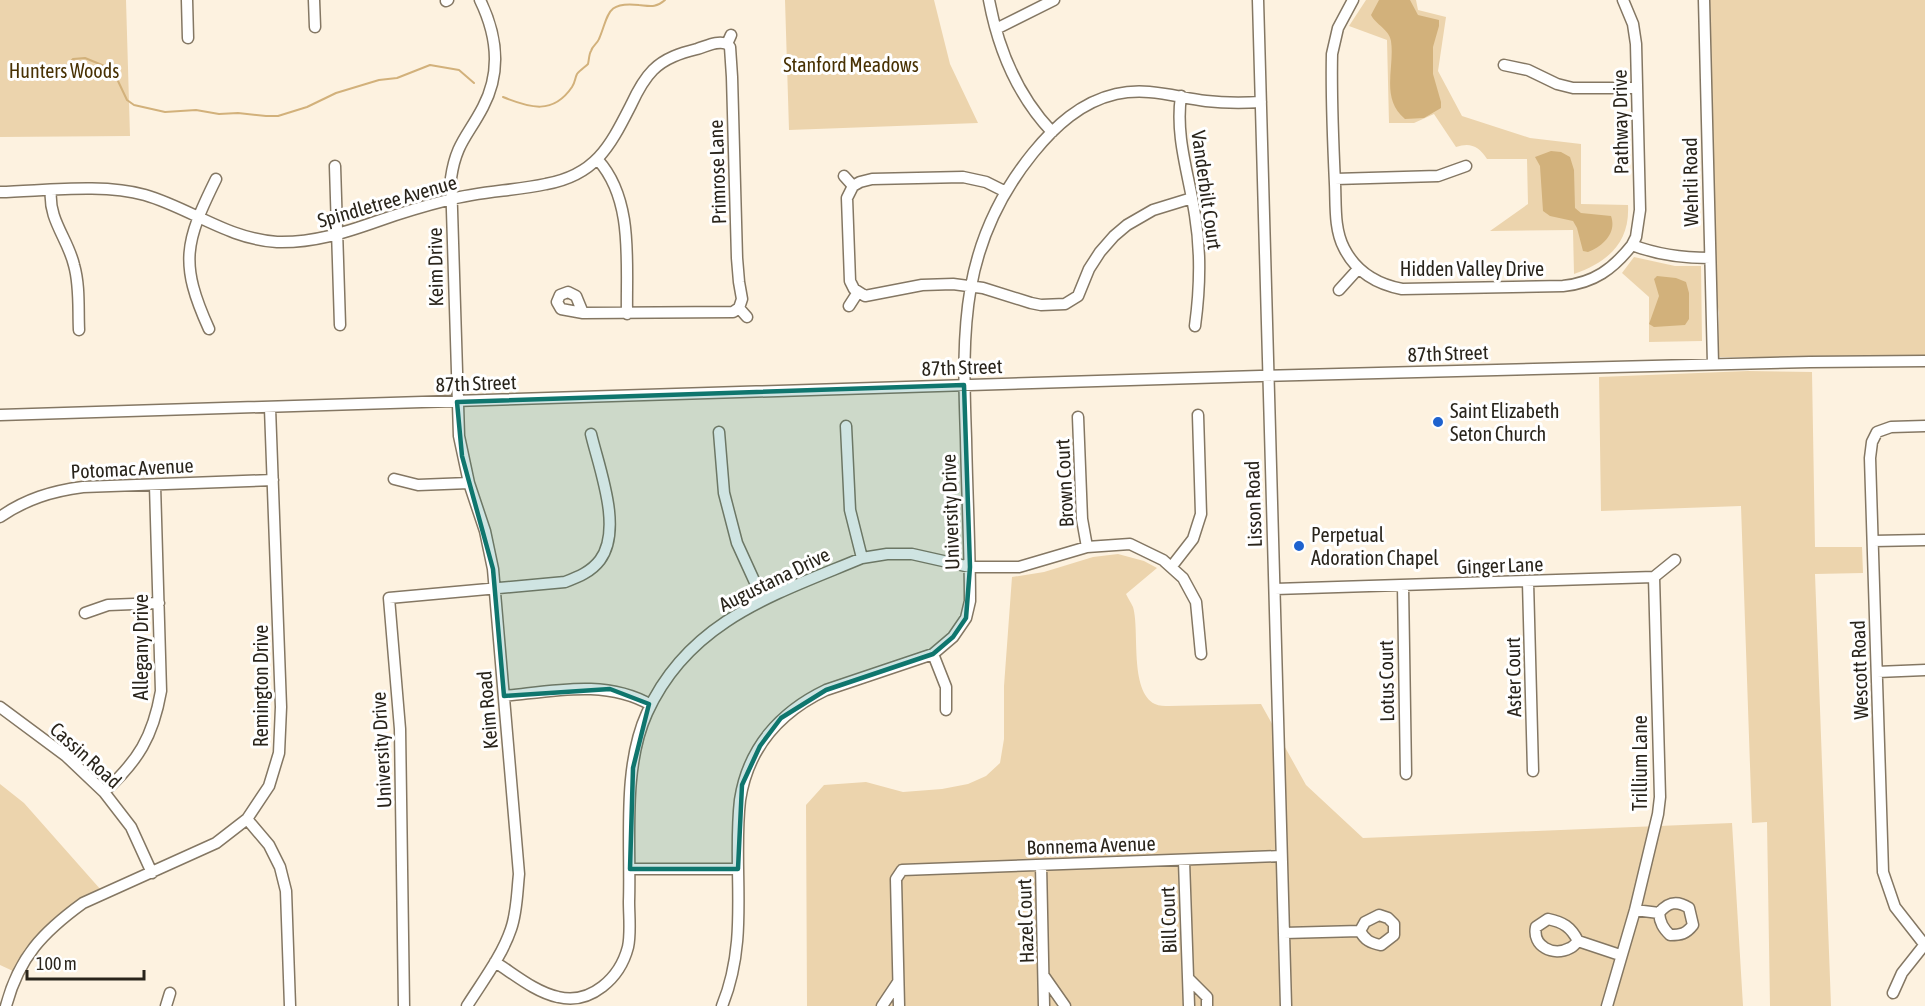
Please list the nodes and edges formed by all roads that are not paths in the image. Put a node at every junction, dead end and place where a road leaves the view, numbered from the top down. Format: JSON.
{"nodes":[{"id":1,"x":187,"y":0,"type":"edge"},
{"id":2,"x":314,"y":0,"type":"edge"},
{"id":3,"x":480,"y":0,"type":"edge"},
{"id":4,"x":989,"y":0,"type":"edge"},
{"id":5,"x":1054,"y":0,"type":"edge"},
{"id":6,"x":1258,"y":0,"type":"edge"},
{"id":7,"x":1353,"y":0,"type":"edge"},
{"id":8,"x":1623,"y":0,"type":"edge"},
{"id":9,"x":1704,"y":0,"type":"edge"},
{"id":10,"x":315,"y":27,"type":"dead end"},
{"id":11,"x":996,"y":29,"type":"junction"},
{"id":12,"x":188,"y":38,"type":"dead end"},
{"id":13,"x":729,"y":40,"type":"joint"},
{"id":14,"x":1504,"y":65,"type":"dead end"},
{"id":15,"x":1637,"y":87,"type":"junction"},
{"id":16,"x":1181,"y":96,"type":"junction"},
{"id":17,"x":1261,"y":102,"type":"junction"},
{"id":18,"x":1052,"y":132,"type":"junction"},
{"id":19,"x":598,"y":160,"type":"junction"},
{"id":20,"x":335,"y":166,"type":"dead end"},
{"id":21,"x":1466,"y":166,"type":"dead end"},
{"id":22,"x":844,"y":176,"type":"dead end"},
{"id":23,"x":216,"y":179,"type":"dead end"},
{"id":24,"x":1335,"y":179,"type":"junction"},
{"id":25,"x":853,"y":186,"type":"junction"},
{"id":26,"x":51,"y":191,"type":"junction"},
{"id":27,"x":0,"y":192,"type":"edge"},
{"id":28,"x":1006,"y":192,"type":"junction"},
{"id":29,"x":1192,"y":198,"type":"junction"},
{"id":30,"x":452,"y":199,"type":"junction"},
{"id":31,"x":197,"y":217,"type":"junction"},
{"id":32,"x":337,"y":235,"type":"junction"},
{"id":33,"x":1632,"y":245,"type":"junction"},
{"id":34,"x":1710,"y":258,"type":"junction"},
{"id":35,"x":1358,"y":269,"type":"junction"},
{"id":36,"x":970,"y":286,"type":"junction"},
{"id":37,"x":1338,"y":290,"type":"dead end"},
{"id":38,"x":858,"y":292,"type":"junction"},
{"id":39,"x":849,"y":306,"type":"dead end"},
{"id":40,"x":739,"y":308,"type":"junction"},
{"id":41,"x":583,"y":314,"type":"dead end"},
{"id":42,"x":627,"y":314,"type":"junction"},
{"id":43,"x":747,"y":317,"type":"dead end"},
{"id":44,"x":340,"y":325,"type":"dead end"},
{"id":45,"x":1195,"y":326,"type":"dead end"},
{"id":46,"x":209,"y":329,"type":"dead end"},
{"id":47,"x":79,"y":330,"type":"dead end"},
{"id":48,"x":1925,"y":361,"type":"edge"},
{"id":49,"x":1713,"y":364,"type":"junction"},
{"id":50,"x":1267,"y":376,"type":"junction"},
{"id":51,"x":964,"y":386,"type":"junction"},
{"id":52,"x":457,"y":402,"type":"junction"},
{"id":53,"x":270,"y":408,"type":"junction"},
{"id":54,"x":0,"y":415,"type":"edge"},
{"id":55,"x":1198,"y":415,"type":"dead end"},
{"id":56,"x":1078,"y":417,"type":"dead end"},
{"id":57,"x":846,"y":426,"type":"dead end"},
{"id":58,"x":1925,"y":426,"type":"edge"},
{"id":59,"x":719,"y":432,"type":"dead end"},
{"id":60,"x":591,"y":434,"type":"dead end"},
{"id":61,"x":394,"y":479,"type":"dead end"},
{"id":62,"x":273,"y":480,"type":"junction"},
{"id":63,"x":469,"y":483,"type":"junction"},
{"id":64,"x":155,"y":485,"type":"junction"},
{"id":65,"x":0,"y":518,"type":"edge"},
{"id":66,"x":1925,"y":540,"type":"edge"},
{"id":67,"x":1873,"y":541,"type":"junction"},
{"id":68,"x":1087,"y":547,"type":"junction"},
{"id":69,"x":862,"y":558,"type":"junction"},
{"id":70,"x":1675,"y":560,"type":"dead end"},
{"id":71,"x":1172,"y":566,"type":"junction"},
{"id":72,"x":970,"y":567,"type":"junction"},
{"id":73,"x":1654,"y":577,"type":"junction"},
{"id":74,"x":1528,"y":582,"type":"junction"},
{"id":75,"x":1403,"y":586,"type":"junction"},
{"id":76,"x":1275,"y":589,"type":"junction"},
{"id":77,"x":495,"y":590,"type":"junction"},
{"id":78,"x":763,"y":600,"type":"junction"},
{"id":79,"x":159,"y":603,"type":"junction"},
{"id":80,"x":85,"y":613,"type":"dead end"},
{"id":81,"x":933,"y":654,"type":"junction"},
{"id":82,"x":1201,"y":654,"type":"dead end"},
{"id":83,"x":1925,"y":670,"type":"edge"},
{"id":84,"x":1877,"y":672,"type":"junction"},
{"id":85,"x":504,"y":696,"type":"junction"},
{"id":86,"x":651,"y":705,"type":"junction"},
{"id":87,"x":0,"y":707,"type":"edge"},
{"id":88,"x":946,"y":710,"type":"dead end"},
{"id":89,"x":1533,"y":771,"type":"dead end"},
{"id":90,"x":1406,"y":774,"type":"dead end"},
{"id":91,"x":104,"y":792,"type":"junction"},
{"id":92,"x":247,"y":819,"type":"junction"},
{"id":93,"x":1281,"y":856,"type":"junction"},
{"id":94,"x":1185,"y":861,"type":"junction"},
{"id":95,"x":1041,"y":865,"type":"junction"},
{"id":96,"x":630,"y":869,"type":"junction"},
{"id":97,"x":738,"y":869,"type":"junction"},
{"id":98,"x":152,"y":873,"type":"junction"},
{"id":99,"x":1635,"y":910,"type":"junction"},
{"id":100,"x":1659,"y":913,"type":"dead end"},
{"id":101,"x":1360,"y":931,"type":"dead end"},
{"id":102,"x":1284,"y":933,"type":"junction"},
{"id":103,"x":1578,"y":941,"type":"dead end"},
{"id":104,"x":1925,"y":944,"type":"edge"},
{"id":105,"x":1620,"y":955,"type":"junction"},
{"id":106,"x":495,"y":962,"type":"junction"},
{"id":107,"x":1044,"y":976,"type":"junction"},
{"id":108,"x":1188,"y":978,"type":"junction"},
{"id":109,"x":898,"y":981,"type":"junction"},
{"id":110,"x":170,"y":993,"type":"dead end"},
{"id":111,"x":1893,"y":993,"type":"dead end"},
{"id":112,"x":6,"y":1006,"type":"edge"},
{"id":113,"x":166,"y":1006,"type":"edge"},
{"id":114,"x":291,"y":1006,"type":"edge"},
{"id":115,"x":404,"y":1006,"type":"edge"},
{"id":116,"x":466,"y":1006,"type":"edge"},
{"id":117,"x":722,"y":1006,"type":"edge"},
{"id":118,"x":882,"y":1006,"type":"edge"},
{"id":119,"x":899,"y":1006,"type":"edge"},
{"id":120,"x":1044,"y":1006,"type":"edge"},
{"id":121,"x":1065,"y":1006,"type":"edge"},
{"id":122,"x":1189,"y":1006,"type":"edge"},
{"id":123,"x":1207,"y":1006,"type":"edge"},
{"id":124,"x":1286,"y":1006,"type":"edge"},
{"id":125,"x":1607,"y":1006,"type":"edge"}],
"edges":[{"from":1,"to":12,"type":"street"},
{"from":2,"to":10,"type":"street"},
{"from":3,"to":30,"type":"street","name":"Keim Drive"},
{"from":4,"to":11,"type":"street"},
{"from":5,"to":11,"type":"street"},
{"from":6,"to":17,"type":"street","name":"Lisson Road"},
{"from":7,"to":24,"type":"street","name":"Hidden Valley Drive"},
{"from":8,"to":15,"type":"street","name":"Pathway Drive"},
{"from":9,"to":34,"type":"street","name":"Wehrli Road"},
{"from":11,"to":18,"type":"street"},
{"from":13,"to":19,"type":"street","name":"Spindletree Avenue"},
{"from":13,"to":40,"type":"street","name":"Primrose Lane"},
{"from":14,"to":15,"type":"street"},
{"from":15,"to":33,"type":"street","name":"Pathway Drive"},
{"from":16,"to":17,"type":"street","name":"University Drive"},
{"from":16,"to":18,"type":"street","name":"University Drive"},
{"from":16,"to":29,"type":"street","name":"Vanderbilt Court"},
{"from":17,"to":50,"type":"street","name":"Lisson Road"},
{"from":18,"to":28,"type":"street","name":"University Drive"},
{"from":19,"to":30,"type":"street","name":"Spindletree Avenue"},
{"from":19,"to":42,"type":"street"},
{"from":20,"to":32,"type":"street"},
{"from":21,"to":24,"type":"street"},
{"from":22,"to":25,"type":"street"},
{"from":23,"to":31,"type":"street"},
{"from":24,"to":35,"type":"street","name":"Hidden Valley Drive"},
{"from":25,"to":28,"type":"street"},
{"from":25,"to":38,"type":"street"},
{"from":26,"to":27,"type":"street","name":"Spindletree Avenue"},
{"from":26,"to":31,"type":"street","name":"Spindletree Avenue"},
{"from":26,"to":47,"type":"street"},
{"from":28,"to":36,"type":"street","name":"University Drive"},
{"from":29,"to":36,"type":"street"},
{"from":29,"to":45,"type":"street","name":"Vanderbilt Court"},
{"from":30,"to":32,"type":"street","name":"Spindletree Avenue"},
{"from":30,"to":52,"type":"street","name":"Keim Drive"},
{"from":31,"to":32,"type":"street","name":"Spindletree Avenue"},
{"from":31,"to":46,"type":"street"},
{"from":32,"to":44,"type":"street"},
{"from":33,"to":34,"type":"street"},
{"from":33,"to":35,"type":"street","name":"Hidden Valley Drive"},
{"from":34,"to":49,"type":"street","name":"Wehrli Road"},
{"from":35,"to":37,"type":"street"},
{"from":36,"to":38,"type":"street"},
{"from":36,"to":51,"type":"street","name":"University Drive"},
{"from":38,"to":39,"type":"street"},
{"from":40,"to":42,"type":"street"},
{"from":40,"to":43,"type":"street"},
{"from":41,"to":42,"type":"street"},
{"from":48,"to":49,"type":"street","name":"87th Street"},
{"from":49,"to":50,"type":"street","name":"87th Street"},
{"from":50,"to":51,"type":"street","name":"87th Street"},
{"from":50,"to":76,"type":"street","name":"Lisson Road"},
{"from":51,"to":52,"type":"street","name":"87th Street"},
{"from":51,"to":72,"type":"street","name":"University Drive"},
{"from":52,"to":53,"type":"street","name":"87th Street"},
{"from":52,"to":63,"type":"street","name":"Keim Road"},
{"from":53,"to":54,"type":"street","name":"87th Street"},
{"from":53,"to":62,"type":"street","name":"Remington Drive"},
{"from":55,"to":71,"type":"street"},
{"from":56,"to":68,"type":"street","name":"Brown Court"},
{"from":57,"to":69,"type":"street"},
{"from":58,"to":67,"type":"street","name":"Wescott Road"},
{"from":59,"to":78,"type":"street"},
{"from":60,"to":77,"type":"street"},
{"from":61,"to":63,"type":"street"},
{"from":62,"to":64,"type":"street","name":"Potomac Avenue"},
{"from":62,"to":92,"type":"street","name":"Remington Drive"},
{"from":63,"to":77,"type":"street","name":"Keim Road"},
{"from":64,"to":65,"type":"street","name":"Potomac Avenue"},
{"from":64,"to":79,"type":"street","name":"Allegany Drive"},
{"from":66,"to":67,"type":"street"},
{"from":67,"to":84,"type":"street","name":"Wescott Road"},
{"from":68,"to":71,"type":"street","name":"Augustana Drive"},
{"from":68,"to":72,"type":"street","name":"Augustana Drive"},
{"from":69,"to":72,"type":"street","name":"Augustana Drive"},
{"from":69,"to":78,"type":"street","name":"Augustana Drive"},
{"from":70,"to":73,"type":"street"},
{"from":71,"to":82,"type":"street"},
{"from":72,"to":81,"type":"street","name":"University Drive"},
{"from":73,"to":74,"type":"street","name":"Ginger Lane"},
{"from":73,"to":99,"type":"street","name":"Trillium Lane"},
{"from":74,"to":75,"type":"street","name":"Ginger Lane"},
{"from":74,"to":89,"type":"street","name":"Aster Court"},
{"from":75,"to":76,"type":"street","name":"Ginger Lane"},
{"from":75,"to":90,"type":"street","name":"Lotus Court"},
{"from":76,"to":93,"type":"street","name":"Lisson Road"},
{"from":77,"to":85,"type":"street","name":"Keim Road"},
{"from":77,"to":115,"type":"street","name":"University Drive"},
{"from":78,"to":86,"type":"street","name":"Augustana Drive"},
{"from":79,"to":80,"type":"street"},
{"from":79,"to":91,"type":"street","name":"Allegany Drive"},
{"from":81,"to":88,"type":"street"},
{"from":81,"to":97,"type":"street","name":"University Drive"},
{"from":83,"to":84,"type":"street"},
{"from":84,"to":104,"type":"street","name":"Wescott Road"},
{"from":85,"to":86,"type":"street"},
{"from":85,"to":106,"type":"street","name":"Keim Road"},
{"from":86,"to":96,"type":"street","name":"Augustana Drive"},
{"from":87,"to":91,"type":"street","name":"Cassin Road"},
{"from":91,"to":98,"type":"street","name":"Cassin Road"},
{"from":92,"to":98,"type":"street","name":"Remington Drive"},
{"from":92,"to":114,"type":"street"},
{"from":93,"to":94,"type":"street","name":"Bonnema Avenue"},
{"from":93,"to":102,"type":"street","name":"Lisson Road"},
{"from":94,"to":95,"type":"street","name":"Bonnema Avenue"},
{"from":94,"to":108,"type":"street","name":"Bill Court"},
{"from":95,"to":107,"type":"street","name":"Hazel Court"},
{"from":95,"to":109,"type":"street","name":"Bonnema Avenue"},
{"from":96,"to":97,"type":"street"},
{"from":96,"to":106,"type":"street","name":"Augustana Drive"},
{"from":97,"to":117,"type":"street","name":"University Drive"},
{"from":98,"to":112,"type":"street","name":"Remington Drive"},
{"from":99,"to":100,"type":"street"},
{"from":99,"to":105,"type":"street","name":"Trillium Lane"},
{"from":101,"to":102,"type":"street"},
{"from":102,"to":124,"type":"street","name":"Lisson Road"},
{"from":103,"to":105,"type":"street"},
{"from":104,"to":111,"type":"street"},
{"from":105,"to":125,"type":"street","name":"Trillium Lane"},
{"from":106,"to":116,"type":"street","name":"Keim Road"},
{"from":107,"to":120,"type":"street","name":"Hazel Court"},
{"from":107,"to":121,"type":"street","name":"Hazel Court"},
{"from":108,"to":122,"type":"street","name":"Bill Court"},
{"from":108,"to":123,"type":"street","name":"Bill Court"},
{"from":109,"to":118,"type":"street"},
{"from":109,"to":119,"type":"street"},
{"from":110,"to":113,"type":"street"}]}
